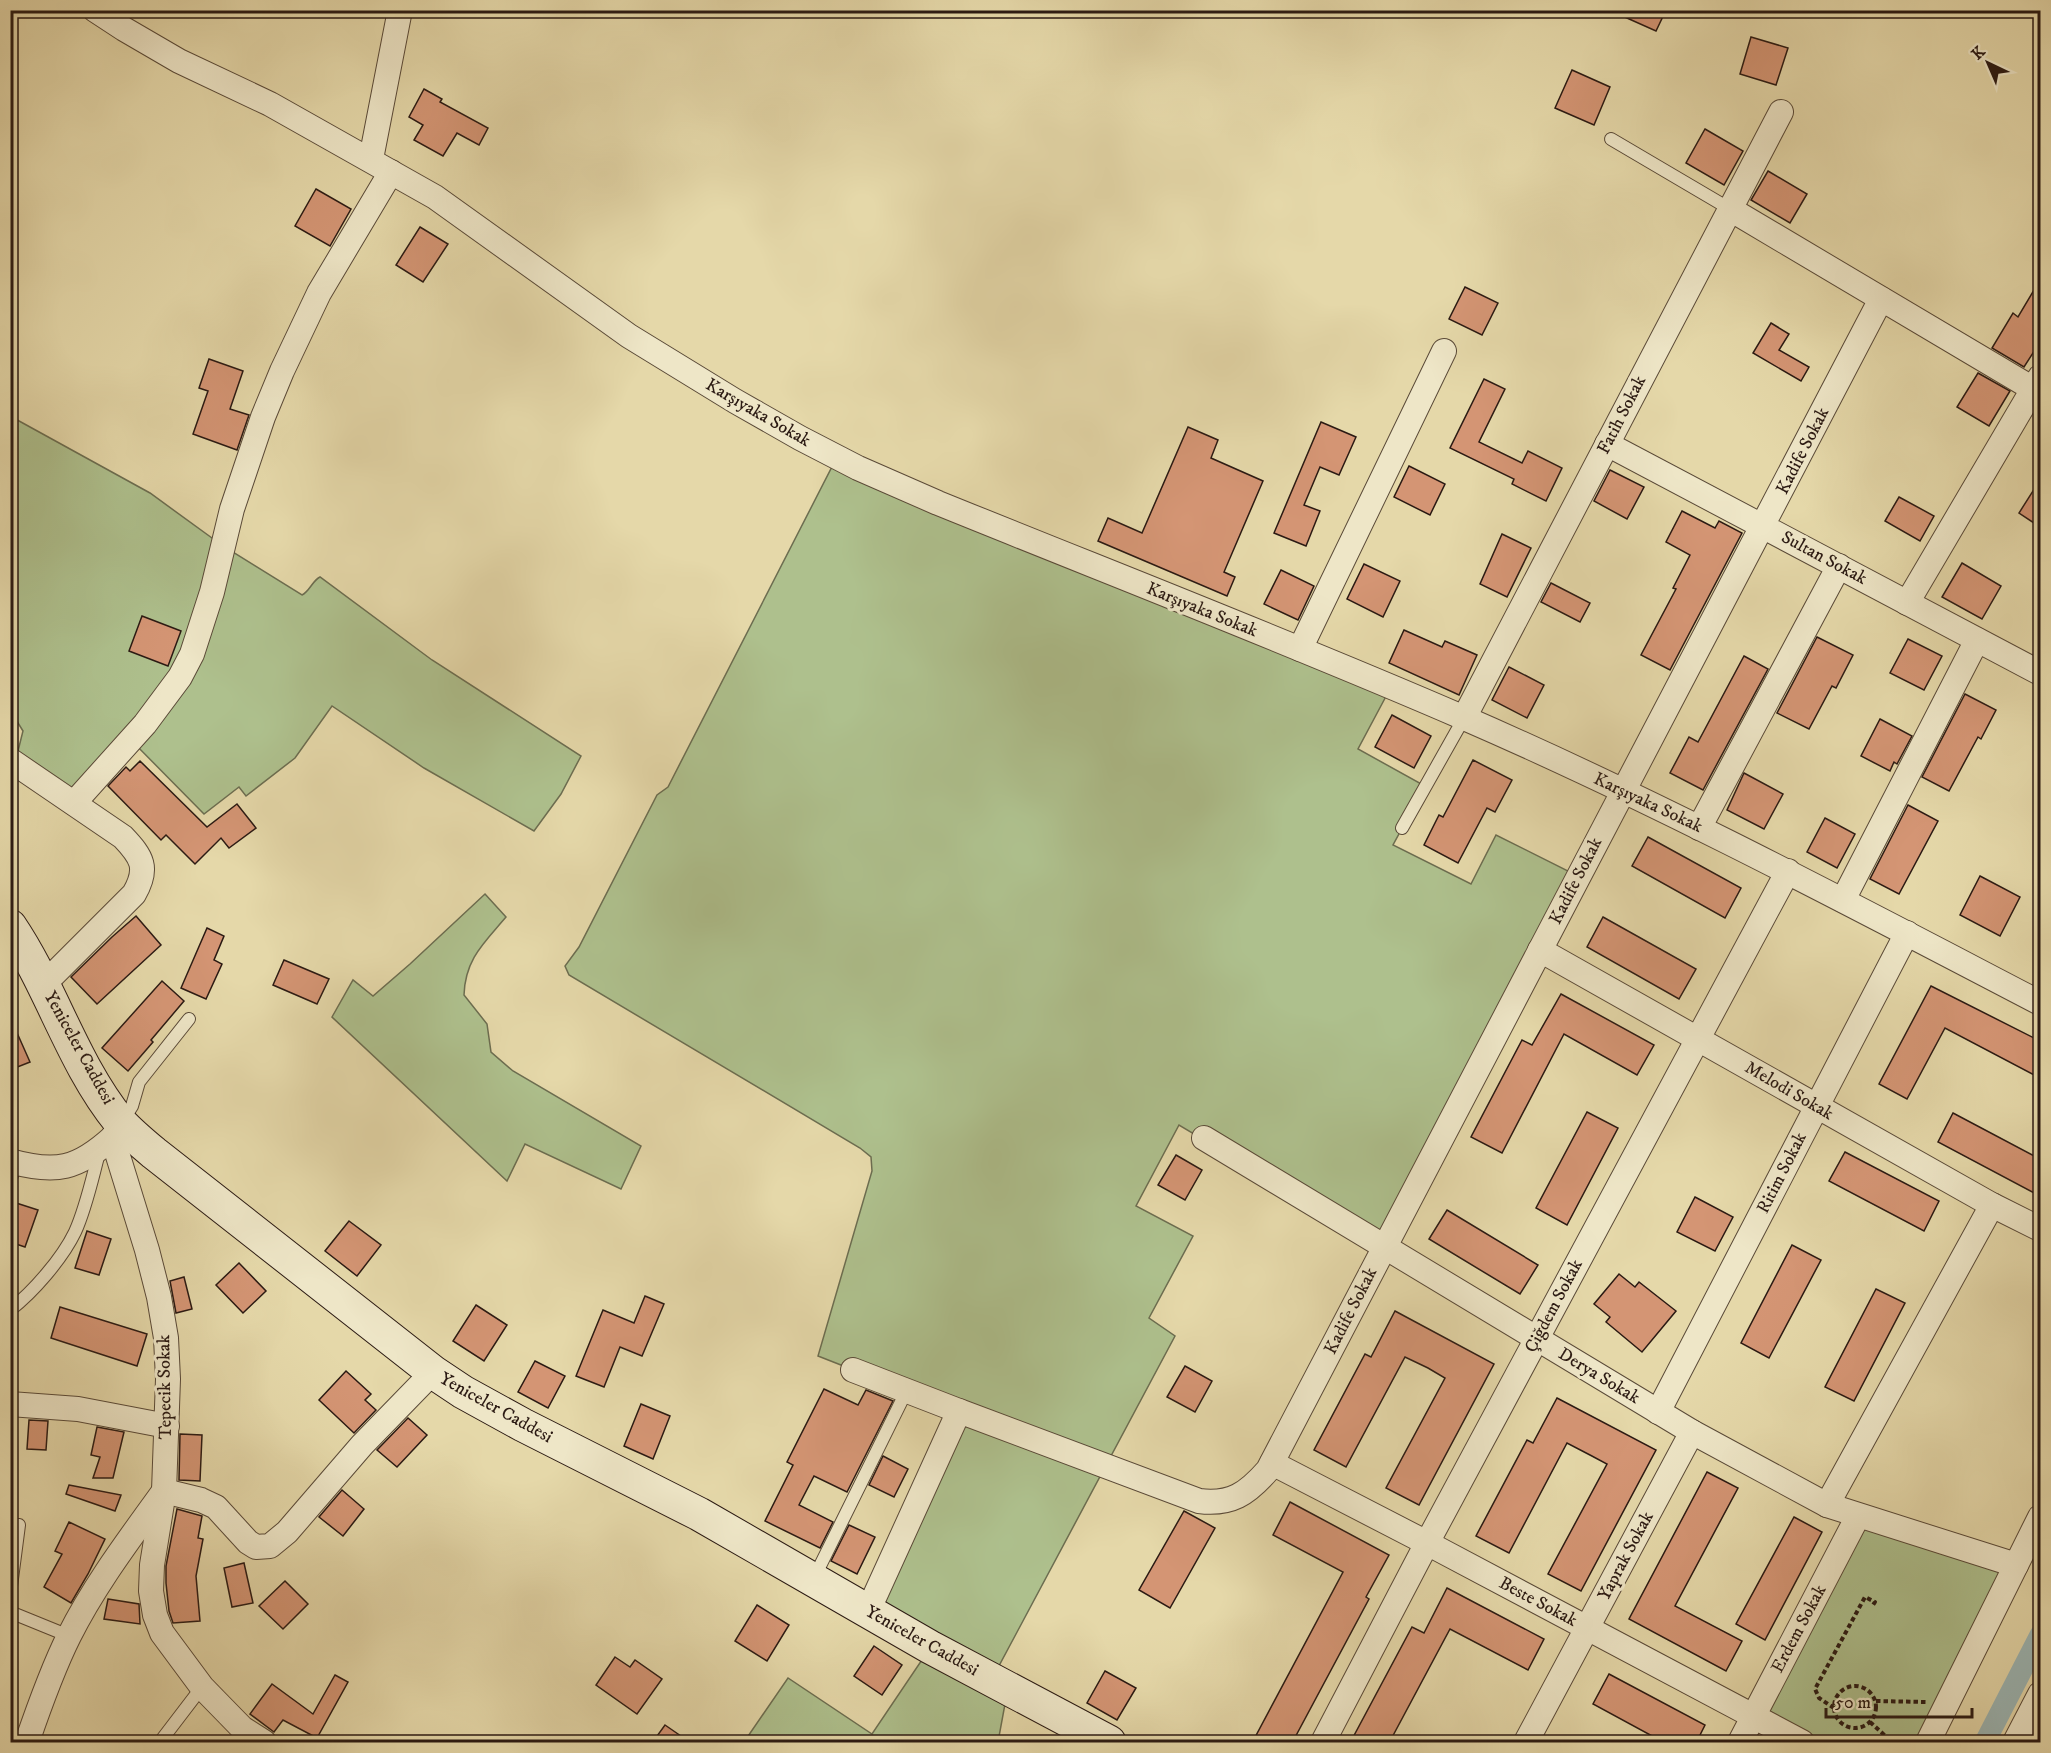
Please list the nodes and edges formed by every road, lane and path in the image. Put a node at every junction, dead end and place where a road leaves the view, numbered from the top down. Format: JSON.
{"nodes":[{"id":1,"x":95,"y":10,"type":"edge"},
{"id":2,"x":400,"y":10,"type":"edge"},
{"id":3,"x":1780,"y":112,"type":"dead end"},
{"id":4,"x":1611,"y":139,"type":"dead end"},
{"id":5,"x":381,"y":165,"type":"junction"},
{"id":6,"x":1730,"y":209,"type":"junction"},
{"id":7,"x":1881,"y":299,"type":"junction"},
{"id":8,"x":1444,"y":351,"type":"dead end"},
{"id":9,"x":2038,"y":386,"type":"edge"},
{"id":10,"x":1607,"y":444,"type":"junction"},
{"id":11,"x":1764,"y":526,"type":"junction"},
{"id":12,"x":1839,"y":566,"type":"junction"},
{"id":13,"x":1907,"y":603,"type":"junction"},
{"id":14,"x":1977,"y":640,"type":"junction"},
{"id":15,"x":1300,"y":650,"type":"junction"},
{"id":16,"x":2040,"y":673,"type":"edge"},
{"id":17,"x":1464,"y":718,"type":"junction"},
{"id":18,"x":10,"y":760,"type":"edge"},
{"id":19,"x":1622,"y":791,"type":"junction"},
{"id":20,"x":74,"y":803,"type":"junction"},
{"id":21,"x":1402,"y":828,"type":"dead end"},
{"id":22,"x":1699,"y":828,"type":"junction"},
{"id":23,"x":1788,"y":871,"type":"junction"},
{"id":24,"x":1843,"y":900,"type":"junction"},
{"id":25,"x":10,"y":926,"type":"edge"},
{"id":26,"x":1907,"y":933,"type":"junction"},
{"id":27,"x":1540,"y":950,"type":"junction"},
{"id":28,"x":44,"y":984,"type":"junction"},
{"id":29,"x":2040,"y":1003,"type":"edge"},
{"id":30,"x":189,"y":1019,"type":"dead end"},
{"id":31,"x":1697,"y":1038,"type":"junction"},
{"id":32,"x":1817,"y":1106,"type":"junction"},
{"id":33,"x":112,"y":1136,"type":"junction"},
{"id":34,"x":1204,"y":1138,"type":"dead end"},
{"id":35,"x":13,"y":1168,"type":"edge"},
{"id":36,"x":1992,"y":1205,"type":"junction"},
{"id":37,"x":2040,"y":1229,"type":"edge"},
{"id":38,"x":1384,"y":1247,"type":"junction"},
{"id":39,"x":10,"y":1310,"type":"edge"},
{"id":40,"x":1537,"y":1339,"type":"junction"},
{"id":41,"x":853,"y":1370,"type":"dead end"},
{"id":42,"x":433,"y":1372,"type":"junction"},
{"id":43,"x":907,"y":1390,"type":"junction"},
{"id":44,"x":10,"y":1404,"type":"edge"},
{"id":45,"x":959,"y":1411,"type":"junction"},
{"id":46,"x":1658,"y":1412,"type":"junction"},
{"id":47,"x":167,"y":1426,"type":"junction"},
{"id":48,"x":1692,"y":1432,"type":"junction"},
{"id":49,"x":1272,"y":1463,"type":"junction"},
{"id":50,"x":164,"y":1491,"type":"junction"},
{"id":51,"x":1827,"y":1505,"type":"junction"},
{"id":52,"x":1858,"y":1516,"type":"junction"},
{"id":53,"x":2040,"y":1517,"type":"edge"},
{"id":54,"x":19,"y":1526,"type":"dead end"},
{"id":55,"x":1427,"y":1543,"type":"junction"},
{"id":56,"x":12,"y":1562,"type":"edge"},
{"id":57,"x":2016,"y":1565,"type":"junction"},
{"id":58,"x":813,"y":1579,"type":"junction"},
{"id":59,"x":10,"y":1594,"type":"edge"},
{"id":60,"x":1873,"y":1605,"type":"dead end"},
{"id":61,"x":868,"y":1611,"type":"junction"},
{"id":62,"x":10,"y":1612,"type":"edge"},
{"id":63,"x":1587,"y":1628,"type":"junction"},
{"id":64,"x":69,"y":1636,"type":"junction"},
{"id":65,"x":202,"y":1687,"type":"junction"},
{"id":66,"x":2040,"y":1694,"type":"edge"},
{"id":67,"x":1876,"y":1701,"type":"junction"},
{"id":68,"x":1948,"y":1703,"type":"junction"},
{"id":69,"x":1834,"y":1708,"type":"junction"},
{"id":70,"x":1754,"y":1717,"type":"junction"},
{"id":71,"x":1870,"y":1722,"type":"junction"},
{"id":72,"x":27,"y":1743,"type":"edge"},
{"id":73,"x":160,"y":1743,"type":"edge"},
{"id":74,"x":264,"y":1743,"type":"edge"},
{"id":75,"x":1109,"y":1743,"type":"edge"},
{"id":76,"x":1323,"y":1743,"type":"edge"},
{"id":77,"x":1527,"y":1743,"type":"edge"},
{"id":78,"x":1740,"y":1743,"type":"edge"},
{"id":79,"x":1802,"y":1743,"type":"edge"},
{"id":80,"x":1892,"y":1743,"type":"edge"},
{"id":81,"x":1928,"y":1743,"type":"edge"},
{"id":82,"x":2015,"y":1743,"type":"edge"}],
"edges":[{"from":1,"to":5,"type":"street","name":"Karşıyaka Sokak"},
{"from":2,"to":5,"type":"street"},
{"from":3,"to":6,"type":"street","name":"Fatih Sokak"},
{"from":4,"to":6,"type":"lane"},
{"from":5,"to":15,"type":"street","name":"Karşıyaka Sokak"},
{"from":5,"to":20,"type":"street"},
{"from":6,"to":7,"type":"street"},
{"from":6,"to":10,"type":"street","name":"Fatih Sokak"},
{"from":7,"to":9,"type":"street"},
{"from":7,"to":11,"type":"street","name":"Kadife Sokak"},
{"from":8,"to":15,"type":"street"},
{"from":9,"to":13,"type":"street"},
{"from":10,"to":11,"type":"street","name":"Sultan Sokak"},
{"from":10,"to":17,"type":"street","name":"Fatih Sokak"},
{"from":11,"to":12,"type":"street","name":"Sultan Sokak"},
{"from":11,"to":19,"type":"street","name":"Kadife Sokak"},
{"from":12,"to":13,"type":"street","name":"Sultan Sokak"},
{"from":12,"to":22,"type":"street"},
{"from":13,"to":14,"type":"street","name":"Sultan Sokak"},
{"from":14,"to":16,"type":"street","name":"Sultan Sokak"},
{"from":14,"to":24,"type":"street"},
{"from":15,"to":17,"type":"street","name":"Karşıyaka Sokak"},
{"from":17,"to":19,"type":"street","name":"Karşıyaka Sokak"},
{"from":17,"to":21,"type":"lane"},
{"from":18,"to":20,"type":"street"},
{"from":19,"to":22,"type":"street","name":"Karşıyaka Sokak"},
{"from":19,"to":27,"type":"street","name":"Kadife Sokak"},
{"from":20,"to":28,"type":"street"},
{"from":22,"to":23,"type":"street","name":"Karşıyaka Sokak"},
{"from":23,"to":24,"type":"street","name":"Karşıyaka Sokak"},
{"from":23,"to":31,"type":"street","name":"Çiğdem Sokak"},
{"from":24,"to":26,"type":"street","name":"Karşıyaka Sokak"},
{"from":25,"to":28,"type":"street","name":"Yeniceler Caddesi"},
{"from":26,"to":29,"type":"street","name":"Karşıyaka Sokak"},
{"from":26,"to":32,"type":"street","name":"Ritim Sokak"},
{"from":27,"to":31,"type":"street","name":"Melodi Sokak"},
{"from":27,"to":38,"type":"street","name":"Kadife Sokak"},
{"from":28,"to":33,"type":"street","name":"Yeniceler Caddesi"},
{"from":30,"to":33,"type":"lane"},
{"from":31,"to":32,"type":"street","name":"Melodi Sokak"},
{"from":31,"to":40,"type":"street","name":"Çiğdem Sokak"},
{"from":32,"to":36,"type":"street","name":"Melodi Sokak"},
{"from":32,"to":46,"type":"street","name":"Ritim Sokak"},
{"from":33,"to":35,"type":"street"},
{"from":33,"to":39,"type":"lane"},
{"from":33,"to":42,"type":"street","name":"Yeniceler Caddesi"},
{"from":33,"to":47,"type":"street","name":"Tepecik Sokak"},
{"from":34,"to":38,"type":"street","name":"Derya Sokak"},
{"from":36,"to":37,"type":"street","name":"Melodi Sokak"},
{"from":36,"to":51,"type":"street"},
{"from":38,"to":40,"type":"street","name":"Derya Sokak"},
{"from":38,"to":49,"type":"street","name":"Kadife Sokak"},
{"from":40,"to":46,"type":"street","name":"Derya Sokak"},
{"from":40,"to":55,"type":"street","name":"Çiğdem Sokak"},
{"from":41,"to":43,"type":"street","name":"Kadife Sokak"},
{"from":42,"to":50,"type":"street"},
{"from":42,"to":58,"type":"street","name":"Yeniceler Caddesi"},
{"from":43,"to":45,"type":"street","name":"Kadife Sokak"},
{"from":43,"to":58,"type":"lane"},
{"from":44,"to":47,"type":"street"},
{"from":45,"to":49,"type":"street","name":"Kadife Sokak"},
{"from":45,"to":61,"type":"street"},
{"from":46,"to":48,"type":"street","name":"Derya Sokak"},
{"from":47,"to":50,"type":"street","name":"Tepecik Sokak"},
{"from":48,"to":51,"type":"street","name":"Derya Sokak"},
{"from":48,"to":63,"type":"street","name":"Yaprak Sokak"},
{"from":49,"to":55,"type":"street","name":"Beste Sokak"},
{"from":50,"to":64,"type":"street"},
{"from":50,"to":65,"type":"street","name":"Tepecik Sokak"},
{"from":51,"to":52,"type":"street","name":"Derya Sokak"},
{"from":52,"to":57,"type":"street","name":"Derya Sokak"},
{"from":52,"to":70,"type":"street","name":"Erdem Sokak"},
{"from":53,"to":57,"type":"street"},
{"from":54,"to":56,"type":"lane"},
{"from":55,"to":63,"type":"street","name":"Beste Sokak"},
{"from":55,"to":76,"type":"street","name":"Çiğdem Sokak"},
{"from":56,"to":59,"type":"lane"},
{"from":57,"to":68,"type":"street"},
{"from":58,"to":61,"type":"street","name":"Yeniceler Caddesi"},
{"from":60,"to":69,"type":"path"},
{"from":61,"to":75,"type":"street","name":"Yeniceler Caddesi"},
{"from":62,"to":64,"type":"lane"},
{"from":63,"to":70,"type":"street","name":"Beste Sokak"},
{"from":63,"to":77,"type":"street","name":"Yaprak Sokak"},
{"from":64,"to":72,"type":"street"},
{"from":65,"to":73,"type":"lane"},
{"from":65,"to":74,"type":"street","name":"Tepecik Sokak"},
{"from":66,"to":82,"type":"street"},
{"from":67,"to":68,"type":"path"},
{"from":67,"to":69,"type":"path"},
{"from":67,"to":71,"type":"path"},
{"from":68,"to":81,"type":"street"},
{"from":69,"to":71,"type":"path"},
{"from":70,"to":78,"type":"street","name":"Erdem Sokak"},
{"from":70,"to":79,"type":"street","name":"Beste Sokak"},
{"from":71,"to":80,"type":"path"}]}
